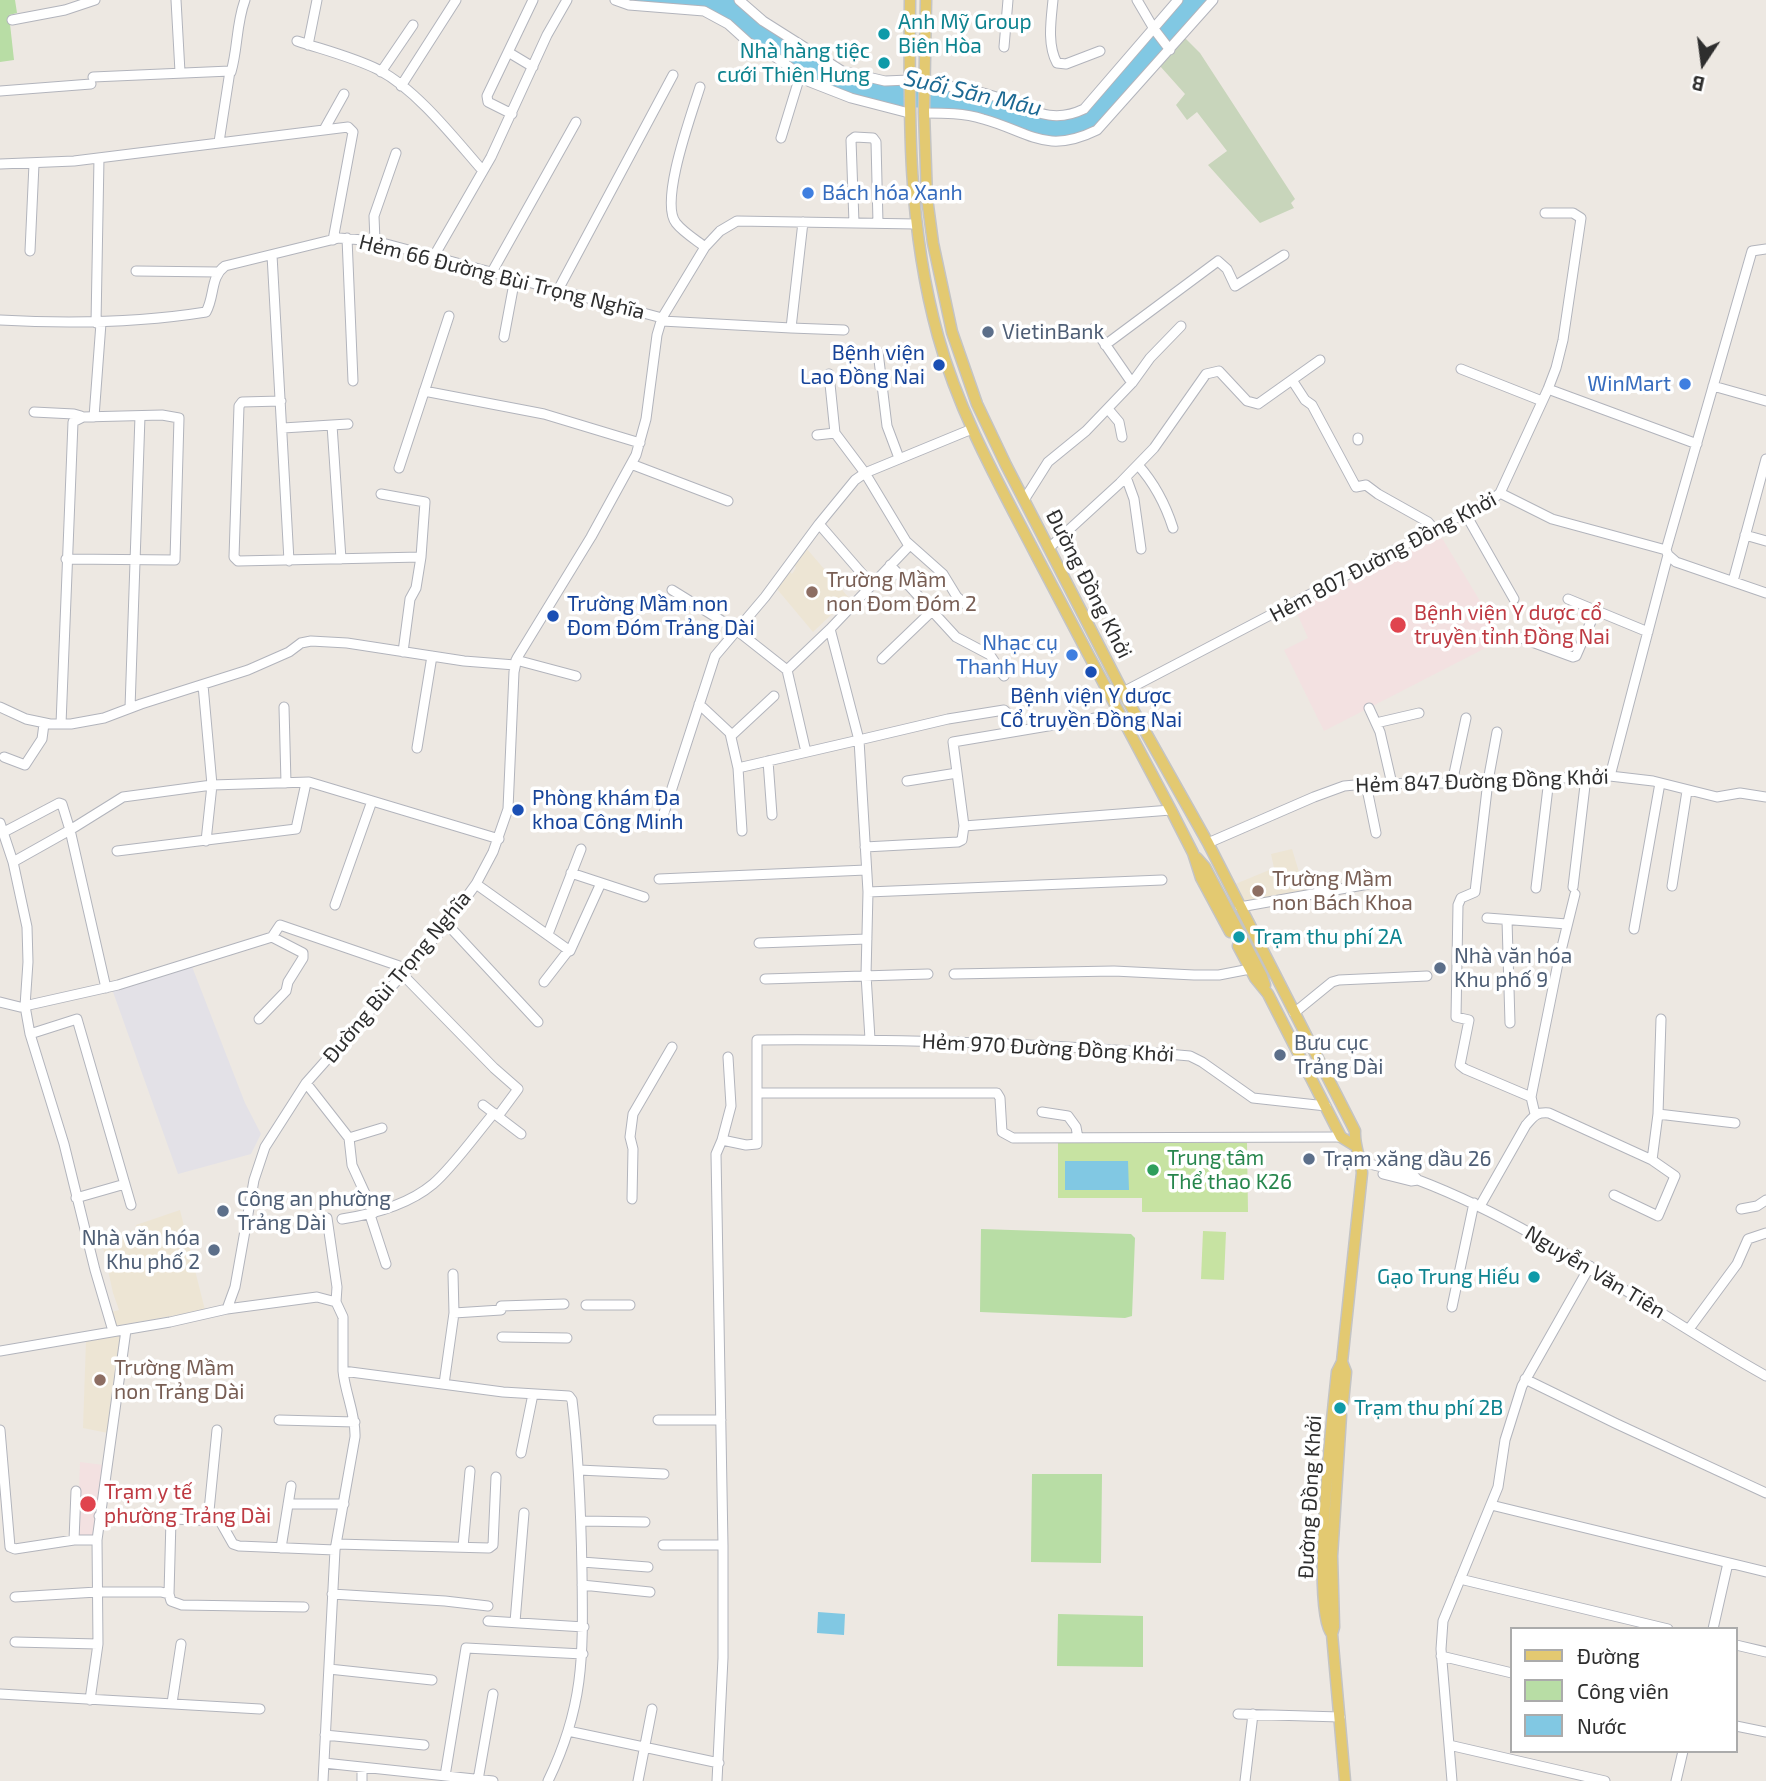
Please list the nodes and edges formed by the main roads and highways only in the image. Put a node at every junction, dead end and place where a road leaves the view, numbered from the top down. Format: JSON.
{"nodes":[{"id":1,"x":910,"y":0,"type":"edge"},
{"id":2,"x":926,"y":0,"type":"edge"},
{"id":3,"x":916,"y":224,"type":"junction"},
{"id":4,"x":931,"y":224,"type":"junction"},
{"id":5,"x":1123,"y":692,"type":"junction"},
{"id":6,"x":1110,"y":698,"type":"junction"},
{"id":7,"x":1193,"y":853,"type":"junction"},
{"id":8,"x":1268,"y":994,"type":"junction"},
{"id":9,"x":1354,"y":1131,"type":"junction"},
{"id":10,"x":1342,"y":1137,"type":"junction"},
{"id":11,"x":1354,"y":1145,"type":"junction"},
{"id":12,"x":1342,"y":1362,"type":"junction"},
{"id":13,"x":1344,"y":1398,"type":"dead end"},
{"id":14,"x":1342,"y":1418,"type":"dead end"},
{"id":15,"x":1332,"y":1634,"type":"junction"},
{"id":16,"x":1345,"y":1781,"type":"edge"}],
"edges":[{"from":1,"to":3,"type":"main road","name":"Đường Đồng Khởi"},
{"from":2,"to":4,"type":"main road","name":"Đường Đồng Khởi"},
{"from":3,"to":4,"type":"main road"},
{"from":3,"to":6,"type":"main road","name":"Đường Đồng Khởi"},
{"from":4,"to":5,"type":"main road","name":"Đường Đồng Khởi"},
{"from":5,"to":6,"type":"main road"},
{"from":5,"to":9,"type":"main road","name":"Đường Đồng Khởi"},
{"from":6,"to":7,"type":"main road","name":"Đường Đồng Khởi"},
{"from":7,"to":8,"type":"main road","name":"Đường Đồng Khởi"},
{"from":7,"to":8,"type":"main road","name":"Đường Đồng Khởi"},
{"from":8,"to":10,"type":"main road","name":"Đường Đồng Khởi"},
{"from":9,"to":10,"type":"main road"},
{"from":9,"to":11,"type":"main road","name":"Đường Đồng Khởi"},
{"from":10,"to":11,"type":"main road","name":"Đường Đồng Khởi"},
{"from":11,"to":12,"type":"main road","name":"Đường Đồng Khởi"},
{"from":12,"to":13,"type":"main road","name":"Đường Đồng Khởi"},
{"from":12,"to":15,"type":"main road","name":"Đường Đồng Khởi"},
{"from":14,"to":15,"type":"main road","name":"Đường Đồng Khởi"},
{"from":15,"to":16,"type":"main road","name":"Đường Đồng Khởi"}]}
